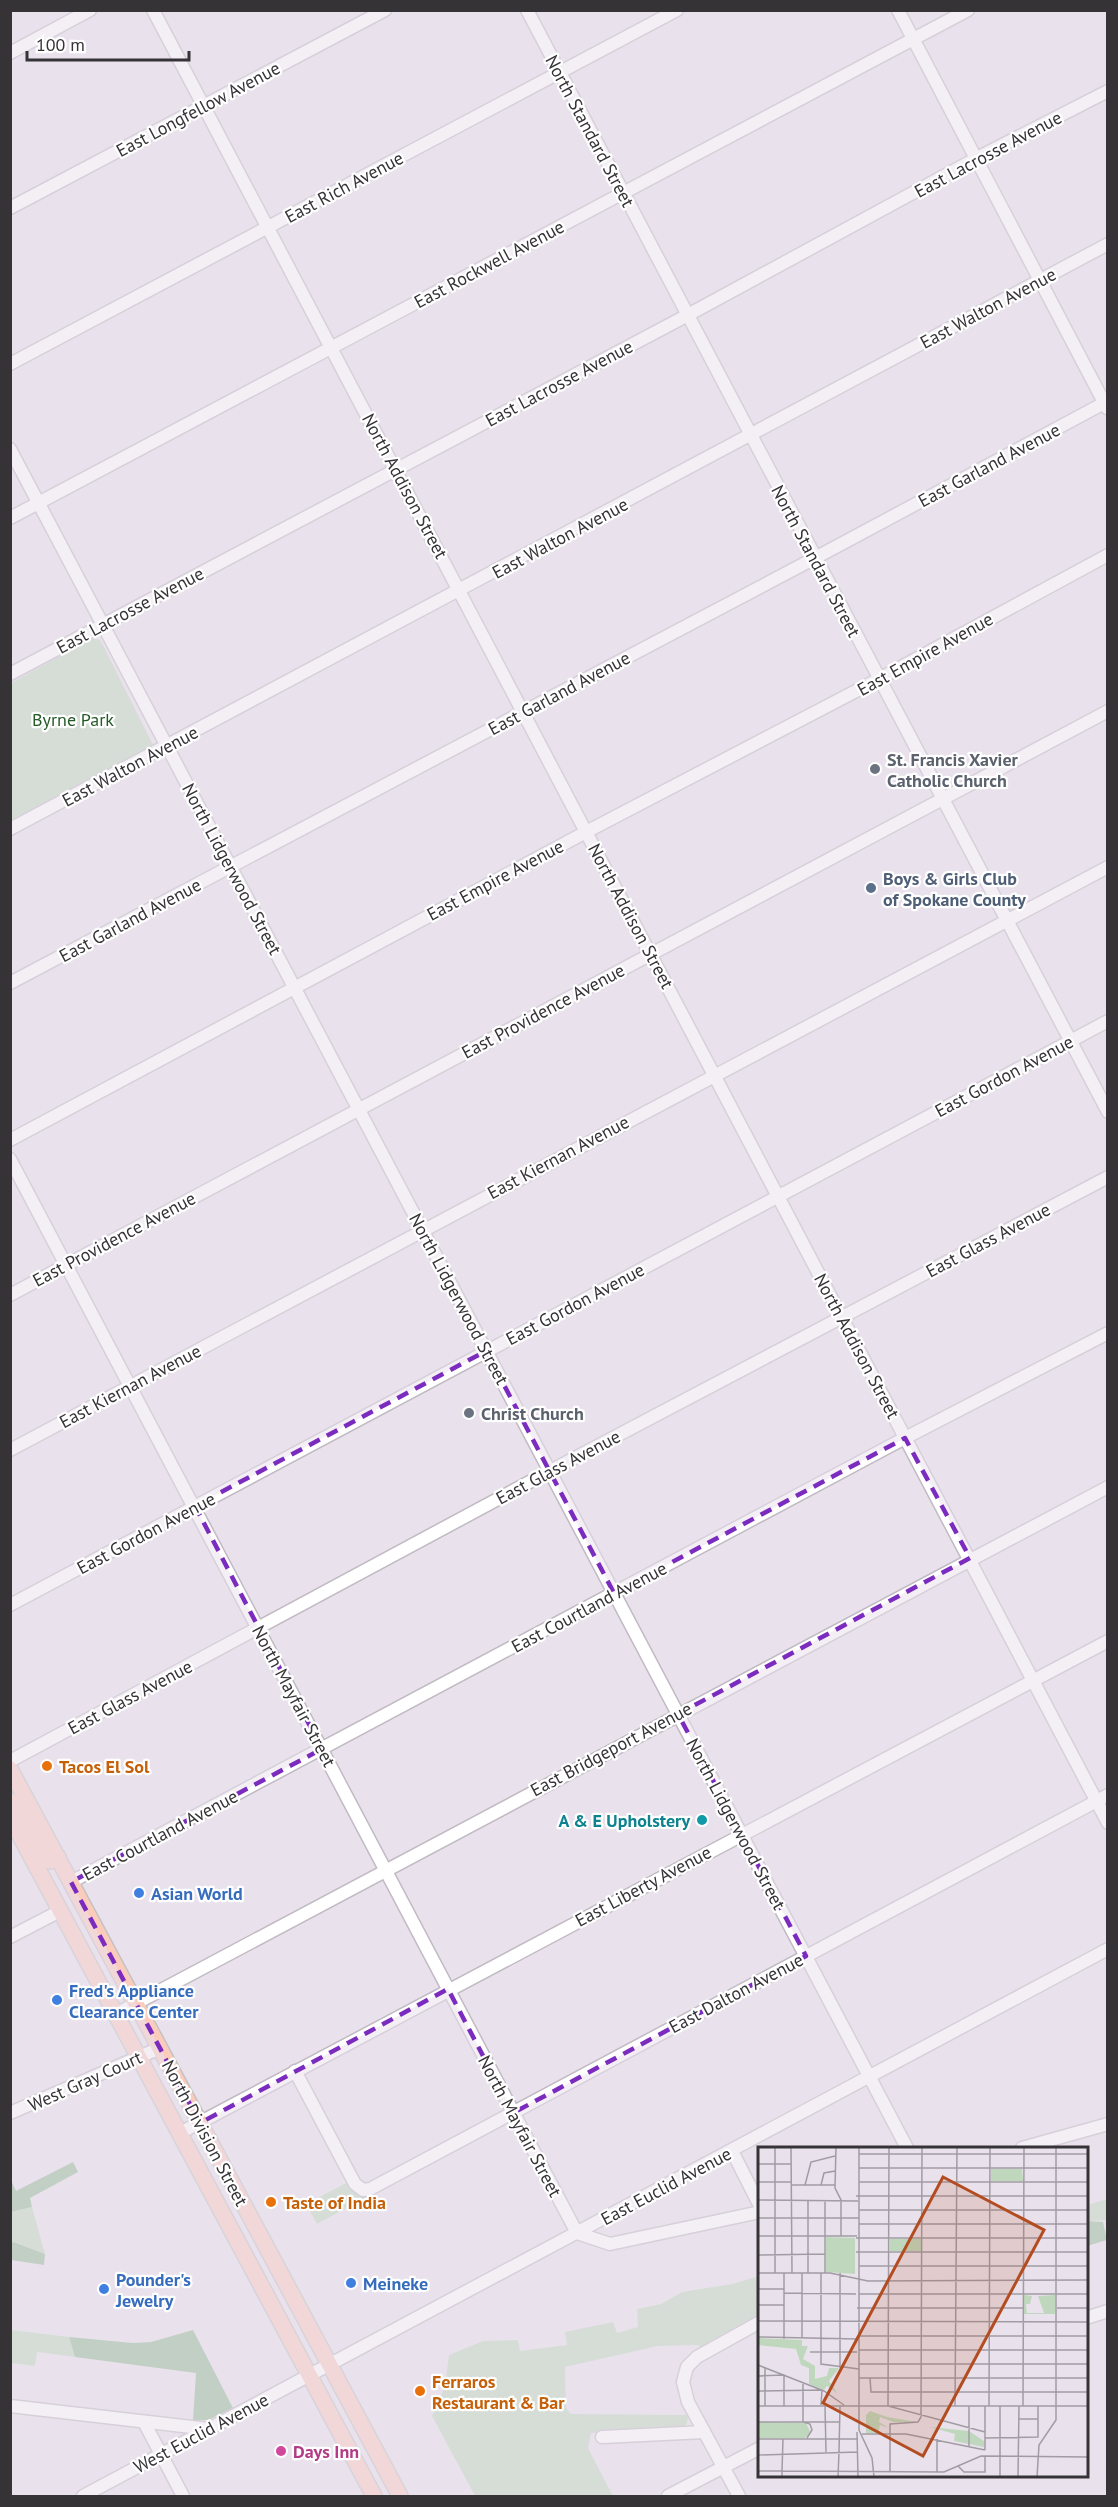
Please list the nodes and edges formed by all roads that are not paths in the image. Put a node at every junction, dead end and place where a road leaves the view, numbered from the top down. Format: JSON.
{"nodes":[{"id":1,"x":90,"y":10,"type":"edge"},
{"id":2,"x":153,"y":10,"type":"edge"},
{"id":3,"x":385,"y":10,"type":"edge"},
{"id":4,"x":527,"y":10,"type":"edge"},
{"id":5,"x":677,"y":10,"type":"edge"},
{"id":6,"x":898,"y":10,"type":"edge"},
{"id":7,"x":968,"y":10,"type":"edge"},
{"id":8,"x":913,"y":40,"type":"junction"},
{"id":9,"x":10,"y":53,"type":"edge"},
{"id":10,"x":560,"y":74,"type":"junction"},
{"id":11,"x":1107,"y":91,"type":"edge"},
{"id":12,"x":204,"y":106,"type":"junction"},
{"id":13,"x":977,"y":158,"type":"junction"},
{"id":14,"x":623,"y":194,"type":"junction"},
{"id":15,"x":10,"y":208,"type":"edge"},
{"id":16,"x":268,"y":227,"type":"junction"},
{"id":17,"x":1107,"y":244,"type":"edge"},
{"id":18,"x":1039,"y":280,"type":"junction"},
{"id":19,"x":686,"y":316,"type":"junction"},
{"id":20,"x":332,"y":347,"type":"junction"},
{"id":21,"x":10,"y":363,"type":"edge"},
{"id":22,"x":1106,"y":404,"type":"edge"},
{"id":23,"x":750,"y":436,"type":"junction"},
{"id":24,"x":10,"y":449,"type":"edge"},
{"id":25,"x":396,"y":469,"type":"junction"},
{"id":26,"x":39,"y":503,"type":"junction"},
{"id":27,"x":10,"y":518,"type":"edge"},
{"id":28,"x":1107,"y":555,"type":"edge"},
{"id":29,"x":815,"y":558,"type":"junction"},
{"id":30,"x":460,"y":591,"type":"junction"},
{"id":31,"x":103,"y":625,"type":"junction"},
{"id":32,"x":10,"y":674,"type":"edge"},
{"id":33,"x":879,"y":680,"type":"junction"},
{"id":34,"x":1107,"y":711,"type":"edge"},
{"id":35,"x":523,"y":712,"type":"junction"},
{"id":36,"x":167,"y":746,"type":"junction"},
{"id":37,"x":944,"y":799,"type":"junction"},
{"id":38,"x":10,"y":829,"type":"edge"},
{"id":39,"x":586,"y":832,"type":"junction"},
{"id":40,"x":230,"y":866,"type":"junction"},
{"id":41,"x":1107,"y":867,"type":"edge"},
{"id":42,"x":1007,"y":921,"type":"junction"},
{"id":43,"x":650,"y":954,"type":"junction"},
{"id":44,"x":10,"y":983,"type":"edge"},
{"id":45,"x":294,"y":988,"type":"junction"},
{"id":46,"x":1107,"y":1021,"type":"edge"},
{"id":47,"x":1070,"y":1040,"type":"junction"},
{"id":48,"x":714,"y":1074,"type":"junction"},
{"id":49,"x":358,"y":1108,"type":"junction"},
{"id":50,"x":1107,"y":1112,"type":"edge"},
{"id":51,"x":10,"y":1140,"type":"edge"},
{"id":52,"x":10,"y":1159,"type":"edge"},
{"id":53,"x":1107,"y":1177,"type":"edge"},
{"id":54,"x":778,"y":1195,"type":"junction"},
{"id":55,"x":422,"y":1230,"type":"junction"},
{"id":56,"x":67,"y":1264,"type":"junction"},
{"id":57,"x":10,"y":1295,"type":"edge"},
{"id":58,"x":842,"y":1316,"type":"junction"},
{"id":59,"x":1107,"y":1333,"type":"edge"},
{"id":60,"x":486,"y":1351,"type":"junction"},
{"id":61,"x":131,"y":1386,"type":"junction"},
{"id":62,"x":905,"y":1438,"type":"junction"},
{"id":63,"x":10,"y":1450,"type":"edge"},
{"id":64,"x":550,"y":1471,"type":"junction"},
{"id":65,"x":1107,"y":1487,"type":"edge"},
{"id":66,"x":195,"y":1506,"type":"junction"},
{"id":67,"x":970,"y":1558,"type":"junction"},
{"id":68,"x":614,"y":1593,"type":"junction"},
{"id":69,"x":10,"y":1605,"type":"edge"},
{"id":70,"x":258,"y":1629,"type":"junction"},
{"id":71,"x":1107,"y":1641,"type":"edge"},
{"id":72,"x":1033,"y":1680,"type":"junction"},
{"id":73,"x":678,"y":1714,"type":"junction"},
{"id":74,"x":322,"y":1749,"type":"junction"},
{"id":75,"x":10,"y":1761,"type":"edge"},
{"id":76,"x":10,"y":1769,"type":"edge"},
{"id":77,"x":1102,"y":1798,"type":"edge"},
{"id":78,"x":10,"y":1802,"type":"edge"},
{"id":79,"x":10,"y":1817,"type":"edge"},
{"id":80,"x":1107,"y":1823,"type":"edge"},
{"id":81,"x":741,"y":1834,"type":"junction"},
{"id":82,"x":58,"y":1857,"type":"junction"},
{"id":83,"x":386,"y":1870,"type":"junction"},
{"id":84,"x":71,"y":1882,"type":"junction"},
{"id":85,"x":60,"y":1911,"type":"junction"},
{"id":86,"x":10,"y":1937,"type":"edge"},
{"id":87,"x":1107,"y":1949,"type":"edge"},
{"id":88,"x":806,"y":1956,"type":"junction"},
{"id":89,"x":448,"y":1989,"type":"junction"},
{"id":90,"x":137,"y":2003,"type":"junction"},
{"id":91,"x":116,"y":2014,"type":"junction"},
{"id":92,"x":160,"y":2048,"type":"junction"},
{"id":93,"x":140,"y":2057,"type":"junction"},
{"id":94,"x":295,"y":2071,"type":"junction"},
{"id":95,"x":870,"y":2077,"type":"junction"},
{"id":96,"x":10,"y":2113,"type":"edge"},
{"id":97,"x":513,"y":2113,"type":"junction"},
{"id":98,"x":200,"y":2123,"type":"junction"},
{"id":99,"x":1107,"y":2124,"type":"edge"},
{"id":100,"x":180,"y":2133,"type":"junction"},
{"id":101,"x":905,"y":2147,"type":"edge"},
{"id":102,"x":1026,"y":2147,"type":"edge"},
{"id":103,"x":732,"y":2151,"type":"junction"},
{"id":104,"x":758,"y":2204,"type":"edge"},
{"id":105,"x":758,"y":2212,"type":"edge"},
{"id":106,"x":577,"y":2233,"type":"junction"},
{"id":107,"x":1107,"y":2311,"type":"edge"},
{"id":108,"x":1088,"y":2317,"type":"edge"},
{"id":109,"x":758,"y":2323,"type":"edge"},
{"id":110,"x":320,"y":2370,"type":"junction"},
{"id":111,"x":10,"y":2406,"type":"edge"},
{"id":112,"x":144,"y":2422,"type":"junction"},
{"id":113,"x":209,"y":2429,"type":"junction"},
{"id":114,"x":704,"y":2432,"type":"junction"},
{"id":115,"x":602,"y":2437,"type":"dead end"},
{"id":116,"x":758,"y":2449,"type":"edge"},
{"id":117,"x":162,"y":2455,"type":"junction"},
{"id":118,"x":723,"y":2467,"type":"junction"},
{"id":119,"x":83,"y":2496,"type":"edge"},
{"id":120,"x":183,"y":2496,"type":"edge"},
{"id":121,"x":374,"y":2496,"type":"edge"},
{"id":122,"x":400,"y":2496,"type":"edge"},
{"id":123,"x":668,"y":2496,"type":"edge"},
{"id":124,"x":739,"y":2496,"type":"edge"}],
"edges":[{"from":1,"to":9,"type":"street"},
{"from":2,"to":12,"type":"street","name":"North Addison Street"},
{"from":3,"to":12,"type":"street","name":"East Longfellow Avenue"},
{"from":4,"to":10,"type":"street","name":"North Standard Street"},
{"from":5,"to":10,"type":"street","name":"East Rich Avenue"},
{"from":6,"to":8,"type":"street"},
{"from":7,"to":8,"type":"street","name":"East Rockwell Avenue"},
{"from":8,"to":13,"type":"street"},
{"from":8,"to":14,"type":"street","name":"East Rockwell Avenue"},
{"from":10,"to":14,"type":"street","name":"North Standard Street"},
{"from":10,"to":16,"type":"street","name":"East Rich Avenue"},
{"from":11,"to":13,"type":"street","name":"East Lacrosse Avenue"},
{"from":12,"to":15,"type":"street","name":"East Longfellow Avenue"},
{"from":12,"to":16,"type":"street","name":"North Addison Street"},
{"from":13,"to":18,"type":"street"},
{"from":13,"to":19,"type":"street","name":"East Lacrosse Avenue"},
{"from":14,"to":19,"type":"street","name":"North Standard Street"},
{"from":14,"to":20,"type":"street","name":"East Rockwell Avenue"},
{"from":16,"to":20,"type":"street","name":"North Addison Street"},
{"from":16,"to":21,"type":"street","name":"East Rich Avenue"},
{"from":17,"to":18,"type":"street","name":"East Walton Avenue"},
{"from":18,"to":22,"type":"street"},
{"from":18,"to":23,"type":"street","name":"East Walton Avenue"},
{"from":19,"to":23,"type":"street","name":"North Standard Street"},
{"from":19,"to":25,"type":"street","name":"East Lacrosse Avenue"},
{"from":20,"to":25,"type":"street","name":"North Addison Street"},
{"from":20,"to":26,"type":"street","name":"East Rockwell Avenue"},
{"from":22,"to":29,"type":"street","name":"East Garland Avenue"},
{"from":23,"to":29,"type":"street","name":"North Standard Street"},
{"from":23,"to":30,"type":"street","name":"East Walton Avenue"},
{"from":24,"to":26,"type":"street","name":"North Lidgerwood Street"},
{"from":25,"to":30,"type":"street","name":"North Addison Street"},
{"from":25,"to":31,"type":"street","name":"East Lacrosse Avenue"},
{"from":26,"to":27,"type":"street","name":"East Rockwell Avenue"},
{"from":26,"to":31,"type":"street","name":"North Lidgerwood Street"},
{"from":28,"to":33,"type":"street","name":"East Empire Avenue"},
{"from":29,"to":33,"type":"street","name":"North Standard Street"},
{"from":29,"to":35,"type":"street","name":"East Garland Avenue"},
{"from":30,"to":35,"type":"street","name":"North Addison Street"},
{"from":30,"to":36,"type":"street","name":"East Walton Avenue"},
{"from":31,"to":32,"type":"street","name":"East Lacrosse Avenue"},
{"from":31,"to":36,"type":"street","name":"North Lidgerwood Street"},
{"from":33,"to":37,"type":"street","name":"North Standard Street"},
{"from":33,"to":39,"type":"street","name":"East Empire Avenue"},
{"from":34,"to":37,"type":"street","name":"East Providence Avenue"},
{"from":35,"to":39,"type":"street","name":"North Addison Street"},
{"from":35,"to":40,"type":"street","name":"East Garland Avenue"},
{"from":36,"to":38,"type":"street","name":"East Walton Avenue"},
{"from":36,"to":40,"type":"street","name":"North Lidgerwood Street"},
{"from":37,"to":42,"type":"street","name":"North Standard Street"},
{"from":37,"to":43,"type":"street","name":"East Providence Avenue"},
{"from":39,"to":43,"type":"street","name":"North Addison Street"},
{"from":39,"to":45,"type":"street","name":"East Empire Avenue"},
{"from":40,"to":44,"type":"street","name":"East Garland Avenue"},
{"from":40,"to":45,"type":"street","name":"North Lidgerwood Street"},
{"from":41,"to":42,"type":"street","name":"East Kiernan Avenue"},
{"from":42,"to":47,"type":"street","name":"North Standard Street"},
{"from":42,"to":48,"type":"street","name":"East Kiernan Avenue"},
{"from":43,"to":48,"type":"street","name":"North Addison Street"},
{"from":43,"to":49,"type":"street","name":"East Providence Avenue"},
{"from":45,"to":49,"type":"street","name":"North Lidgerwood Street"},
{"from":45,"to":51,"type":"street","name":"East Empire Avenue"},
{"from":46,"to":47,"type":"street","name":"East Gordon Avenue"},
{"from":47,"to":50,"type":"street","name":"North Standard Street"},
{"from":47,"to":54,"type":"street","name":"East Gordon Avenue"},
{"from":48,"to":54,"type":"street","name":"North Addison Street"},
{"from":48,"to":55,"type":"street","name":"East Kiernan Avenue"},
{"from":49,"to":55,"type":"street","name":"North Lidgerwood Street"},
{"from":49,"to":56,"type":"street","name":"East Providence Avenue"},
{"from":52,"to":56,"type":"street","name":"North Mayfair Street"},
{"from":53,"to":58,"type":"street","name":"East Glass Avenue"},
{"from":54,"to":58,"type":"street","name":"North Addison Street"},
{"from":54,"to":60,"type":"street","name":"East Gordon Avenue"},
{"from":55,"to":60,"type":"street","name":"North Lidgerwood Street"},
{"from":55,"to":61,"type":"street","name":"East Kiernan Avenue"},
{"from":56,"to":57,"type":"street","name":"East Providence Avenue"},
{"from":56,"to":61,"type":"street","name":"North Mayfair Street"},
{"from":58,"to":62,"type":"street","name":"North Addison Street"},
{"from":58,"to":64,"type":"street","name":"East Glass Avenue"},
{"from":59,"to":62,"type":"street","name":"East Courtland Avenue"},
{"from":60,"to":64,"type":"street","name":"North Lidgerwood Street"},
{"from":60,"to":66,"type":"street","name":"East Gordon Avenue"},
{"from":61,"to":63,"type":"street","name":"East Kiernan Avenue"},
{"from":61,"to":66,"type":"street","name":"North Mayfair Street"},
{"from":62,"to":67,"type":"street","name":"North Addison Street"},
{"from":62,"to":68,"type":"street","name":"East Courtland Avenue"},
{"from":64,"to":68,"type":"street","name":"North Lidgerwood Street"},
{"from":64,"to":70,"type":"street","name":"East Glass Avenue"},
{"from":65,"to":67,"type":"street","name":"East Bridgeport Avenue"},
{"from":66,"to":69,"type":"street","name":"East Gordon Avenue"},
{"from":66,"to":70,"type":"street","name":"North Mayfair Street"},
{"from":67,"to":72,"type":"street","name":"North Addison Street"},
{"from":67,"to":73,"type":"street","name":"East Bridgeport Avenue"},
{"from":68,"to":73,"type":"street","name":"North Lidgerwood Street"},
{"from":68,"to":74,"type":"street","name":"East Courtland Avenue"},
{"from":70,"to":74,"type":"street","name":"North Mayfair Street"},
{"from":70,"to":75,"type":"street","name":"East Glass Avenue"},
{"from":71,"to":72,"type":"street","name":"East Liberty Avenue"},
{"from":72,"to":77,"type":"street","name":"North Addison Street"},
{"from":72,"to":81,"type":"street","name":"East Liberty Avenue"},
{"from":73,"to":81,"type":"street","name":"North Lidgerwood Street"},
{"from":73,"to":83,"type":"street","name":"East Bridgeport Avenue"},
{"from":74,"to":83,"type":"street","name":"North Mayfair Street"},
{"from":74,"to":84,"type":"street","name":"East Courtland Avenue"},
{"from":76,"to":82,"type":"main road","name":"North Division Street"},
{"from":77,"to":80,"type":"street","name":"North Addison Street"},
{"from":77,"to":88,"type":"street","name":"East Dalton Avenue"},
{"from":78,"to":82,"type":"main road"},
{"from":79,"to":85,"type":"main road","name":"North Division Street"},
{"from":81,"to":88,"type":"street","name":"North Lidgerwood Street"},
{"from":81,"to":89,"type":"street","name":"East Liberty Avenue"},
{"from":82,"to":84,"type":"main road","name":"North Division Street"},
{"from":83,"to":89,"type":"street","name":"North Mayfair Street"},
{"from":83,"to":90,"type":"street","name":"East Bridgeport Avenue"},
{"from":84,"to":90,"type":"main road","name":"North Division Street"},
{"from":85,"to":86,"type":"street"},
{"from":85,"to":91,"type":"main road","name":"North Division Street"},
{"from":87,"to":95,"type":"street","name":"East Euclid Avenue"},
{"from":88,"to":95,"type":"street","name":"North Lidgerwood Street"},
{"from":88,"to":97,"type":"street","name":"East Dalton Avenue"},
{"from":89,"to":94,"type":"street","name":"East Liberty Avenue"},
{"from":89,"to":97,"type":"street","name":"North Mayfair Street"},
{"from":90,"to":91,"type":"street","name":"East Bridgeport Avenue"},
{"from":90,"to":92,"type":"main road","name":"North Division Street"},
{"from":91,"to":93,"type":"main road","name":"North Division Street"},
{"from":92,"to":93,"type":"street","name":"West Gray Court"},
{"from":92,"to":98,"type":"main road","name":"North Division Street"},
{"from":93,"to":96,"type":"street","name":"West Gray Court"},
{"from":93,"to":100,"type":"main road","name":"North Division Street"},
{"from":94,"to":97,"type":"street","name":"East Dalton Avenue"},
{"from":94,"to":98,"type":"street","name":"East Liberty Avenue"},
{"from":95,"to":101,"type":"street","name":"North Lidgerwood Street"},
{"from":95,"to":103,"type":"street","name":"East Euclid Avenue"},
{"from":97,"to":106,"type":"street","name":"North Mayfair Street"},
{"from":98,"to":100,"type":"street","name":"East Liberty Avenue"},
{"from":98,"to":110,"type":"main road","name":"North Division Street"},
{"from":99,"to":102,"type":"street"},
{"from":100,"to":110,"type":"main road","name":"North Division Street"},
{"from":103,"to":104,"type":"street"},
{"from":103,"to":106,"type":"street","name":"East Euclid Avenue"},
{"from":105,"to":106,"type":"street"},
{"from":106,"to":110,"type":"street","name":"East Euclid Avenue"},
{"from":107,"to":108,"type":"street"},
{"from":109,"to":114,"type":"street"},
{"from":110,"to":113,"type":"street","name":"West Euclid Avenue"},
{"from":110,"to":121,"type":"main road","name":"North Division Street"},
{"from":110,"to":122,"type":"main road","name":"North Division Street"},
{"from":111,"to":112,"type":"street"},
{"from":112,"to":113,"type":"street"},
{"from":112,"to":117,"type":"street"},
{"from":113,"to":117,"type":"street","name":"West Euclid Avenue"},
{"from":114,"to":115,"type":"street"},
{"from":114,"to":118,"type":"street"},
{"from":116,"to":118,"type":"street"},
{"from":117,"to":119,"type":"street","name":"West Euclid Avenue"},
{"from":117,"to":120,"type":"street"},
{"from":118,"to":123,"type":"street"},
{"from":118,"to":124,"type":"street"}]}
